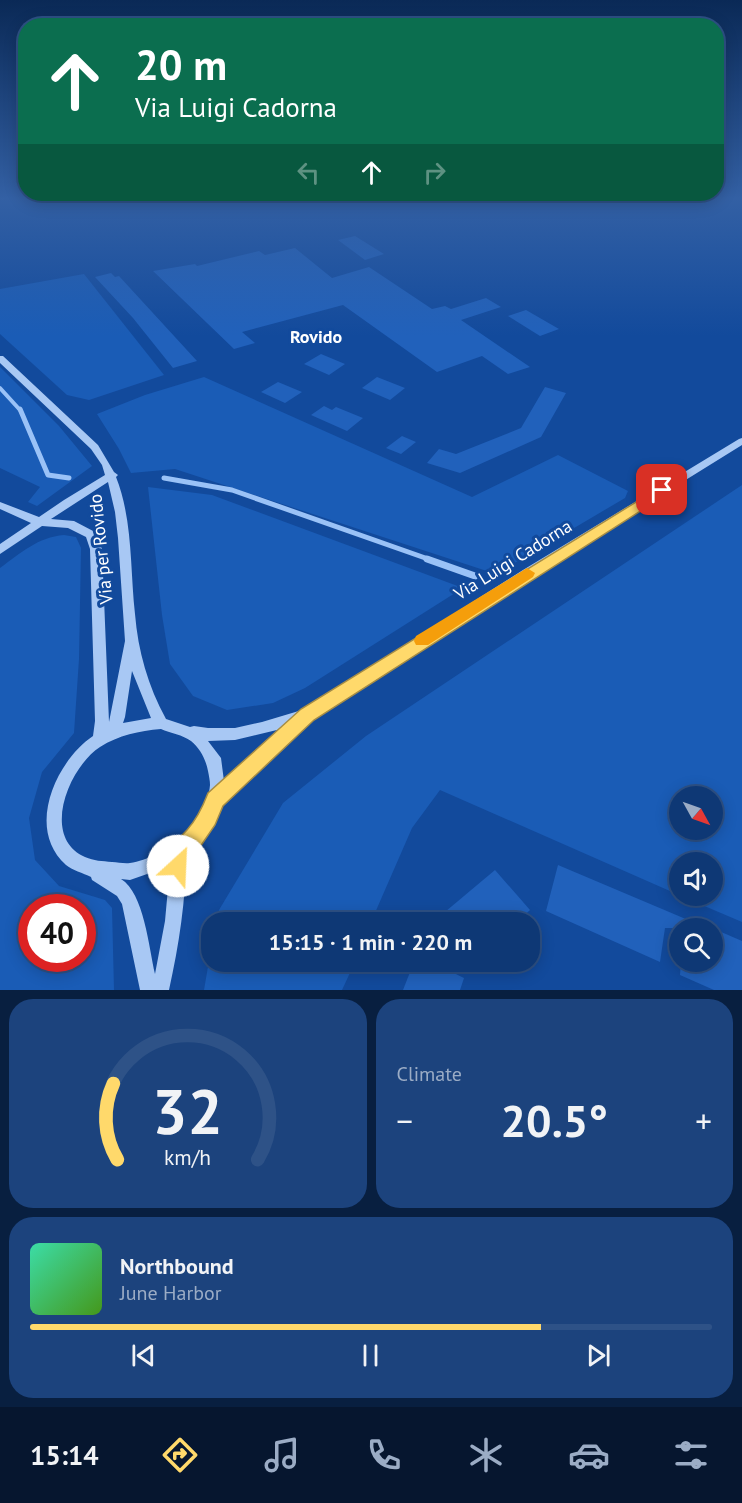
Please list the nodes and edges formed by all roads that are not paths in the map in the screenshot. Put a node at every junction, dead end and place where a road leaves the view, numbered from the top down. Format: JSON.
{"nodes":[{"id":1,"x":0,"y":357,"type":"edge"},
{"id":2,"x":742,"y":441,"type":"edge"},
{"id":3,"x":113,"y":475,"type":"junction"},
{"id":4,"x":0,"y":505,"type":"edge"},
{"id":5,"x":40,"y":522,"type":"junction"},
{"id":6,"x":0,"y":550,"type":"edge"},
{"id":7,"x":131,"y":638,"type":"junction"},
{"id":8,"x":307,"y":714,"type":"junction"},
{"id":9,"x":161,"y":723,"type":"junction"},
{"id":10,"x":187,"y":730,"type":"junction"},
{"id":11,"x":106,"y":736,"type":"junction"},
{"id":12,"x":215,"y":800,"type":"junction"},
{"id":13,"x":178,"y":852,"type":"junction"},
{"id":14,"x":87,"y":868,"type":"junction"},
{"id":15,"x":149,"y":990,"type":"edge"},
{"id":16,"x":160,"y":990,"type":"edge"}],
"edges":[{"from":1,"to":3,"type":"street","name":"Via per Rovido"},
{"from":2,"to":8,"type":"street","name":"Via Luigi Cadorna"},
{"from":3,"to":5,"type":"street"},
{"from":3,"to":7,"type":"street","name":"Via per Rovido"},
{"from":4,"to":5,"type":"street"},
{"from":5,"to":6,"type":"street"},
{"from":5,"to":11,"type":"street"},
{"from":7,"to":9,"type":"street","name":"Via per Rovido"},
{"from":7,"to":11,"type":"street","name":"Via per Rovido"},
{"from":8,"to":10,"type":"street","name":"Via Luigi Cadorna"},
{"from":8,"to":12,"type":"street","name":"Via Luigi Cadorna"},
{"from":9,"to":10,"type":"street"},
{"from":9,"to":11,"type":"street"},
{"from":10,"to":12,"type":"street"},
{"from":11,"to":14,"type":"street"},
{"from":12,"to":13,"type":"street"},
{"from":13,"to":14,"type":"street"},
{"from":13,"to":16,"type":"street"},
{"from":14,"to":15,"type":"street"}]}
